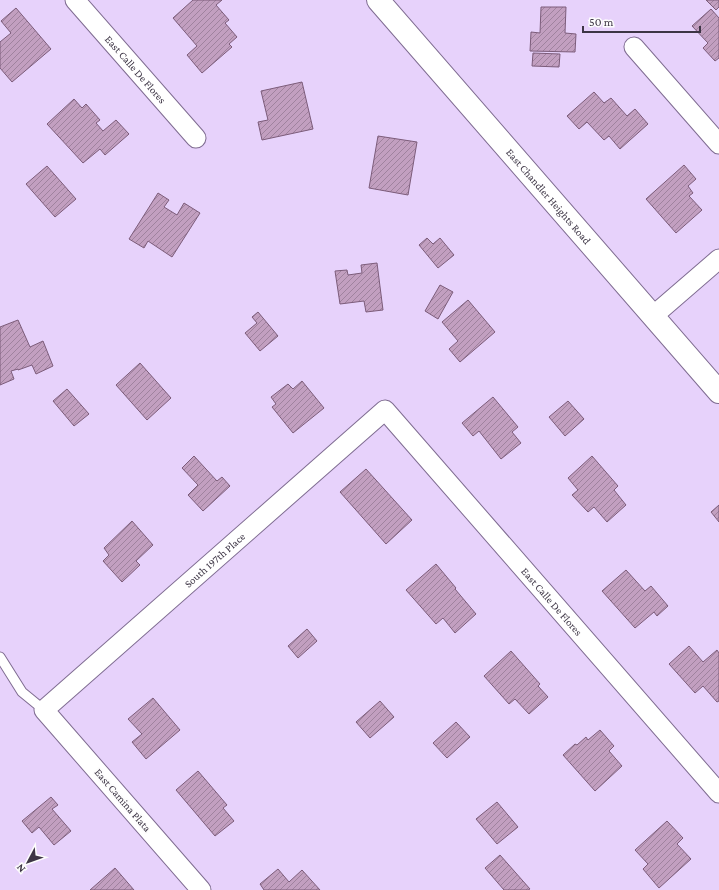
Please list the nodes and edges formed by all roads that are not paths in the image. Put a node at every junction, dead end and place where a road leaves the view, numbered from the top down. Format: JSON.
{"nodes":[{"id":1,"x":75,"y":0,"type":"edge"},
{"id":2,"x":378,"y":0,"type":"edge"},
{"id":3,"x":634,"y":47,"type":"dead end"},
{"id":4,"x":196,"y":138,"type":"dead end"},
{"id":5,"x":719,"y":144,"type":"edge"},
{"id":6,"x":719,"y":259,"type":"edge"},
{"id":7,"x":653,"y":316,"type":"junction"},
{"id":8,"x":719,"y":392,"type":"edge"},
{"id":9,"x":385,"y":410,"type":"joint"},
{"id":10,"x":0,"y":657,"type":"edge"},
{"id":11,"x":44,"y":710,"type":"junction"},
{"id":12,"x":719,"y":793,"type":"edge"},
{"id":13,"x":201,"y":890,"type":"edge"}],
"edges":[{"from":1,"to":4,"type":"street","name":"East Calle De Flores"},
{"from":2,"to":7,"type":"main road","name":"East Chandler Heights Road"},
{"from":3,"to":5,"type":"street"},
{"from":6,"to":7,"type":"street"},
{"from":7,"to":8,"type":"main road","name":"East Chandler Heights Road"},
{"from":9,"to":11,"type":"street","name":"South 197th Place"},
{"from":9,"to":12,"type":"street","name":"East Calle De Flores"},
{"from":10,"to":11,"type":"lane"},
{"from":11,"to":13,"type":"street","name":"East Camina Plata"}]}
